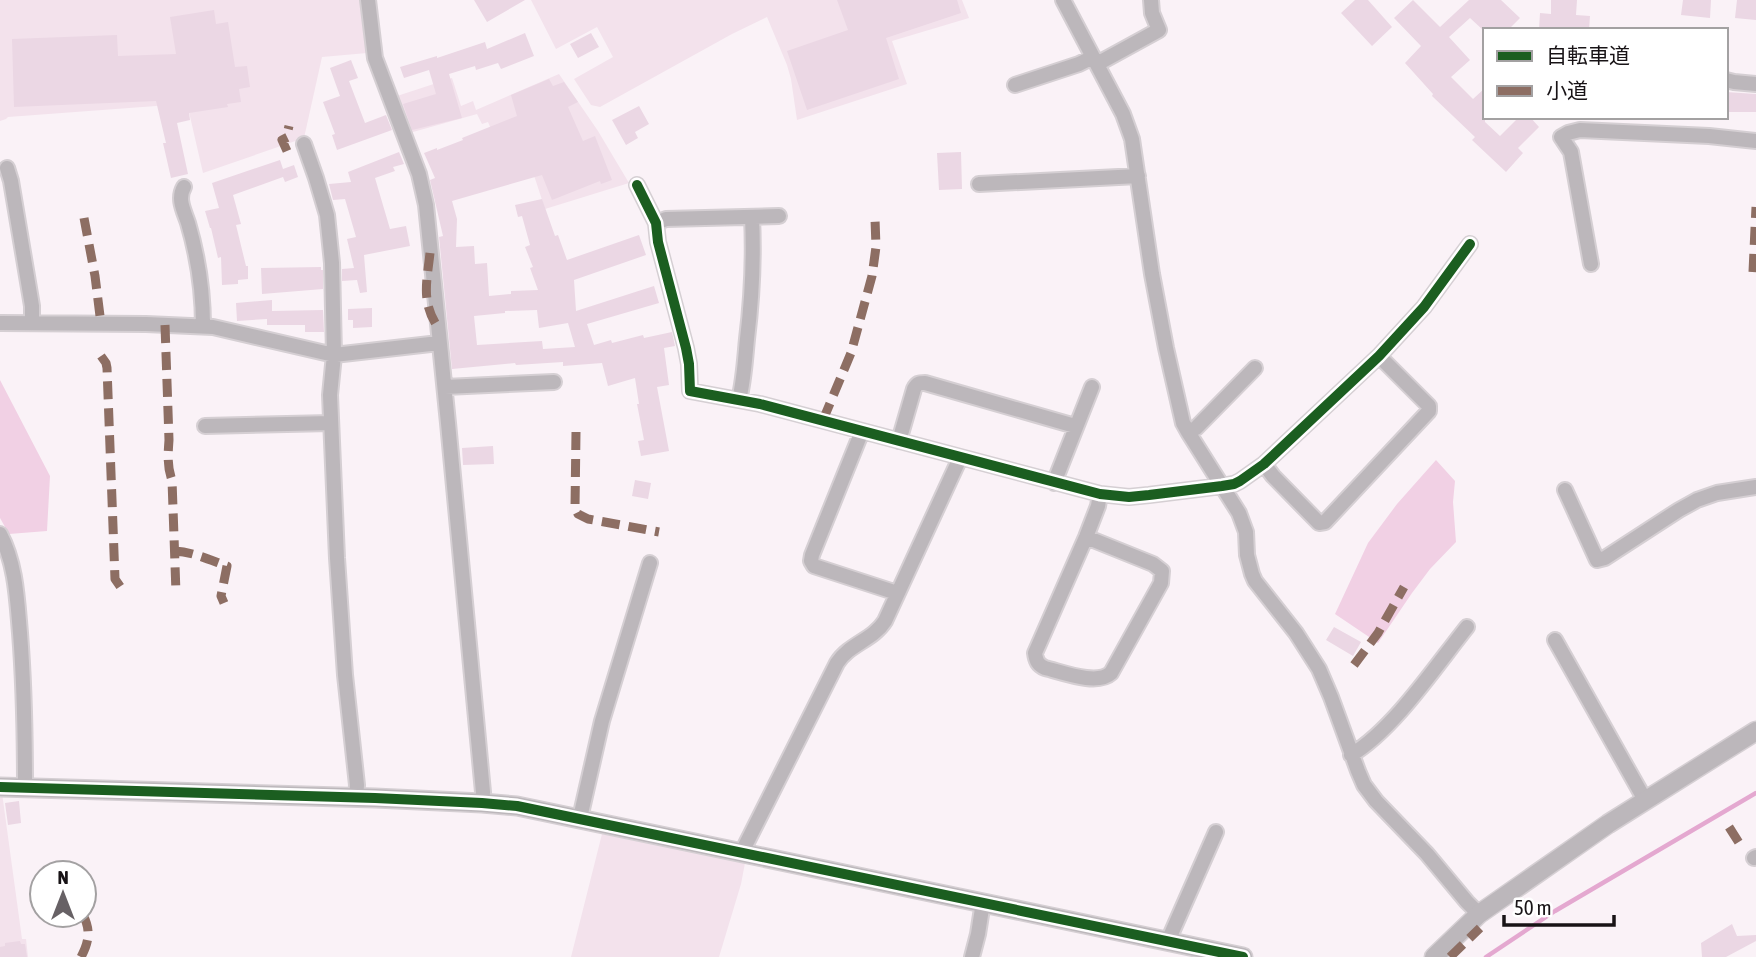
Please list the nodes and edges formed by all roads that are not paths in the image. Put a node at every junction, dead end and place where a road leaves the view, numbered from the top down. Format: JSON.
{"nodes":[{"id":1,"x":368,"y":0,"type":"edge"},
{"id":2,"x":1063,"y":0,"type":"edge"},
{"id":3,"x":1151,"y":0,"type":"edge"},
{"id":4,"x":1095,"y":61,"type":"junction"},
{"id":5,"x":1728,"y":80,"type":"edge"},
{"id":6,"x":1756,"y":84,"type":"edge"},
{"id":7,"x":1015,"y":85,"type":"dead end"},
{"id":8,"x":1756,"y":141,"type":"edge"},
{"id":9,"x":304,"y":144,"type":"dead end"},
{"id":10,"x":7,"y":168,"type":"dead end"},
{"id":11,"x":1138,"y":176,"type":"junction"},
{"id":12,"x":979,"y":184,"type":"dead end"},
{"id":13,"x":637,"y":186,"type":"dead end"},
{"id":14,"x":184,"y":187,"type":"dead end"},
{"id":15,"x":779,"y":216,"type":"dead end"},
{"id":16,"x":752,"y":217,"type":"junction"},
{"id":17,"x":656,"y":223,"type":"junction"},
{"id":18,"x":1470,"y":244,"type":"dead end"},
{"id":19,"x":1591,"y":264,"type":"dead end"},
{"id":20,"x":0,"y":323,"type":"edge"},
{"id":21,"x":32,"y":323,"type":"junction"},
{"id":22,"x":203,"y":326,"type":"junction"},
{"id":23,"x":439,"y":343,"type":"junction"},
{"id":24,"x":334,"y":355,"type":"junction"},
{"id":25,"x":1378,"y":356,"type":"junction"},
{"id":26,"x":1255,"y":369,"type":"dead end"},
{"id":27,"x":554,"y":382,"type":"dead end"},
{"id":28,"x":445,"y":387,"type":"junction"},
{"id":29,"x":1092,"y":387,"type":"dead end"},
{"id":30,"x":739,"y":400,"type":"junction"},
{"id":31,"x":331,"y":423,"type":"junction"},
{"id":32,"x":205,"y":426,"type":"dead end"},
{"id":33,"x":1075,"y":426,"type":"junction"},
{"id":34,"x":862,"y":431,"type":"junction"},
{"id":35,"x":1188,"y":432,"type":"junction"},
{"id":36,"x":899,"y":441,"type":"junction"},
{"id":37,"x":960,"y":458,"type":"junction"},
{"id":38,"x":1264,"y":464,"type":"junction"},
{"id":39,"x":1054,"y":483,"type":"junction"},
{"id":40,"x":1223,"y":486,"type":"junction"},
{"id":41,"x":1756,"y":487,"type":"edge"},
{"id":42,"x":1565,"y":490,"type":"dead end"},
{"id":43,"x":1100,"y":494,"type":"junction"},
{"id":44,"x":0,"y":534,"type":"edge"},
{"id":45,"x":1086,"y":537,"type":"junction"},
{"id":46,"x":649,"y":563,"type":"dead end"},
{"id":47,"x":897,"y":593,"type":"junction"},
{"id":48,"x":1467,"y":627,"type":"dead end"},
{"id":49,"x":1555,"y":640,"type":"dead end"},
{"id":50,"x":1756,"y":731,"type":"edge"},
{"id":51,"x":1351,"y":755,"type":"junction"},
{"id":52,"x":0,"y":788,"type":"edge"},
{"id":53,"x":25,"y":788,"type":"junction"},
{"id":54,"x":356,"y":798,"type":"junction"},
{"id":55,"x":1645,"y":800,"type":"junction"},
{"id":56,"x":482,"y":803,"type":"junction"},
{"id":57,"x":580,"y":818,"type":"junction"},
{"id":58,"x":1216,"y":832,"type":"dead end"},
{"id":59,"x":743,"y":852,"type":"junction"},
{"id":60,"x":983,"y":902,"type":"junction"},
{"id":61,"x":1479,"y":914,"type":"junction"},
{"id":62,"x":1168,"y":941,"type":"junction"},
{"id":63,"x":972,"y":957,"type":"edge"},
{"id":64,"x":1243,"y":957,"type":"edge"},
{"id":65,"x":1434,"y":957,"type":"edge"}],
"edges":[{"from":1,"to":23,"type":"street"},
{"from":2,"to":4,"type":"street"},
{"from":3,"to":4,"type":"street"},
{"from":4,"to":7,"type":"street"},
{"from":4,"to":11,"type":"street"},
{"from":5,"to":6,"type":"street"},
{"from":8,"to":19,"type":"street"},
{"from":9,"to":24,"type":"street"},
{"from":10,"to":21,"type":"street"},
{"from":11,"to":12,"type":"street"},
{"from":11,"to":35,"type":"street"},
{"from":13,"to":17,"type":"street"},
{"from":14,"to":22,"type":"street"},
{"from":15,"to":16,"type":"street"},
{"from":16,"to":17,"type":"street"},
{"from":16,"to":30,"type":"street"},
{"from":17,"to":30,"type":"street"},
{"from":18,"to":25,"type":"street"},
{"from":20,"to":21,"type":"street"},
{"from":21,"to":22,"type":"street"},
{"from":22,"to":24,"type":"street"},
{"from":23,"to":24,"type":"street"},
{"from":23,"to":28,"type":"street"},
{"from":24,"to":31,"type":"street"},
{"from":25,"to":38,"type":"street"},
{"from":25,"to":38,"type":"street"},
{"from":26,"to":35,"type":"street"},
{"from":27,"to":28,"type":"street"},
{"from":28,"to":56,"type":"street"},
{"from":29,"to":33,"type":"street"},
{"from":30,"to":34,"type":"street"},
{"from":31,"to":32,"type":"street"},
{"from":31,"to":54,"type":"street"},
{"from":33,"to":36,"type":"street"},
{"from":33,"to":39,"type":"street"},
{"from":34,"to":36,"type":"street"},
{"from":34,"to":47,"type":"street"},
{"from":35,"to":40,"type":"street"},
{"from":36,"to":37,"type":"street"},
{"from":37,"to":39,"type":"street"},
{"from":37,"to":47,"type":"street"},
{"from":38,"to":40,"type":"street"},
{"from":39,"to":43,"type":"street"},
{"from":40,"to":43,"type":"street"},
{"from":40,"to":51,"type":"street"},
{"from":41,"to":42,"type":"street"},
{"from":43,"to":45,"type":"street"},
{"from":44,"to":53,"type":"street"},
{"from":45,"to":45,"type":"street"},
{"from":46,"to":57,"type":"street"},
{"from":47,"to":59,"type":"street"},
{"from":48,"to":51,"type":"street"},
{"from":49,"to":55,"type":"street"},
{"from":50,"to":55,"type":"street"},
{"from":51,"to":61,"type":"street"},
{"from":52,"to":53,"type":"street"},
{"from":53,"to":54,"type":"street"},
{"from":54,"to":56,"type":"street"},
{"from":55,"to":61,"type":"street"},
{"from":56,"to":57,"type":"street"},
{"from":57,"to":59,"type":"street"},
{"from":58,"to":62,"type":"street"},
{"from":59,"to":60,"type":"street"},
{"from":60,"to":62,"type":"street"},
{"from":60,"to":63,"type":"street"},
{"from":61,"to":65,"type":"street"},
{"from":62,"to":64,"type":"street"}]}
